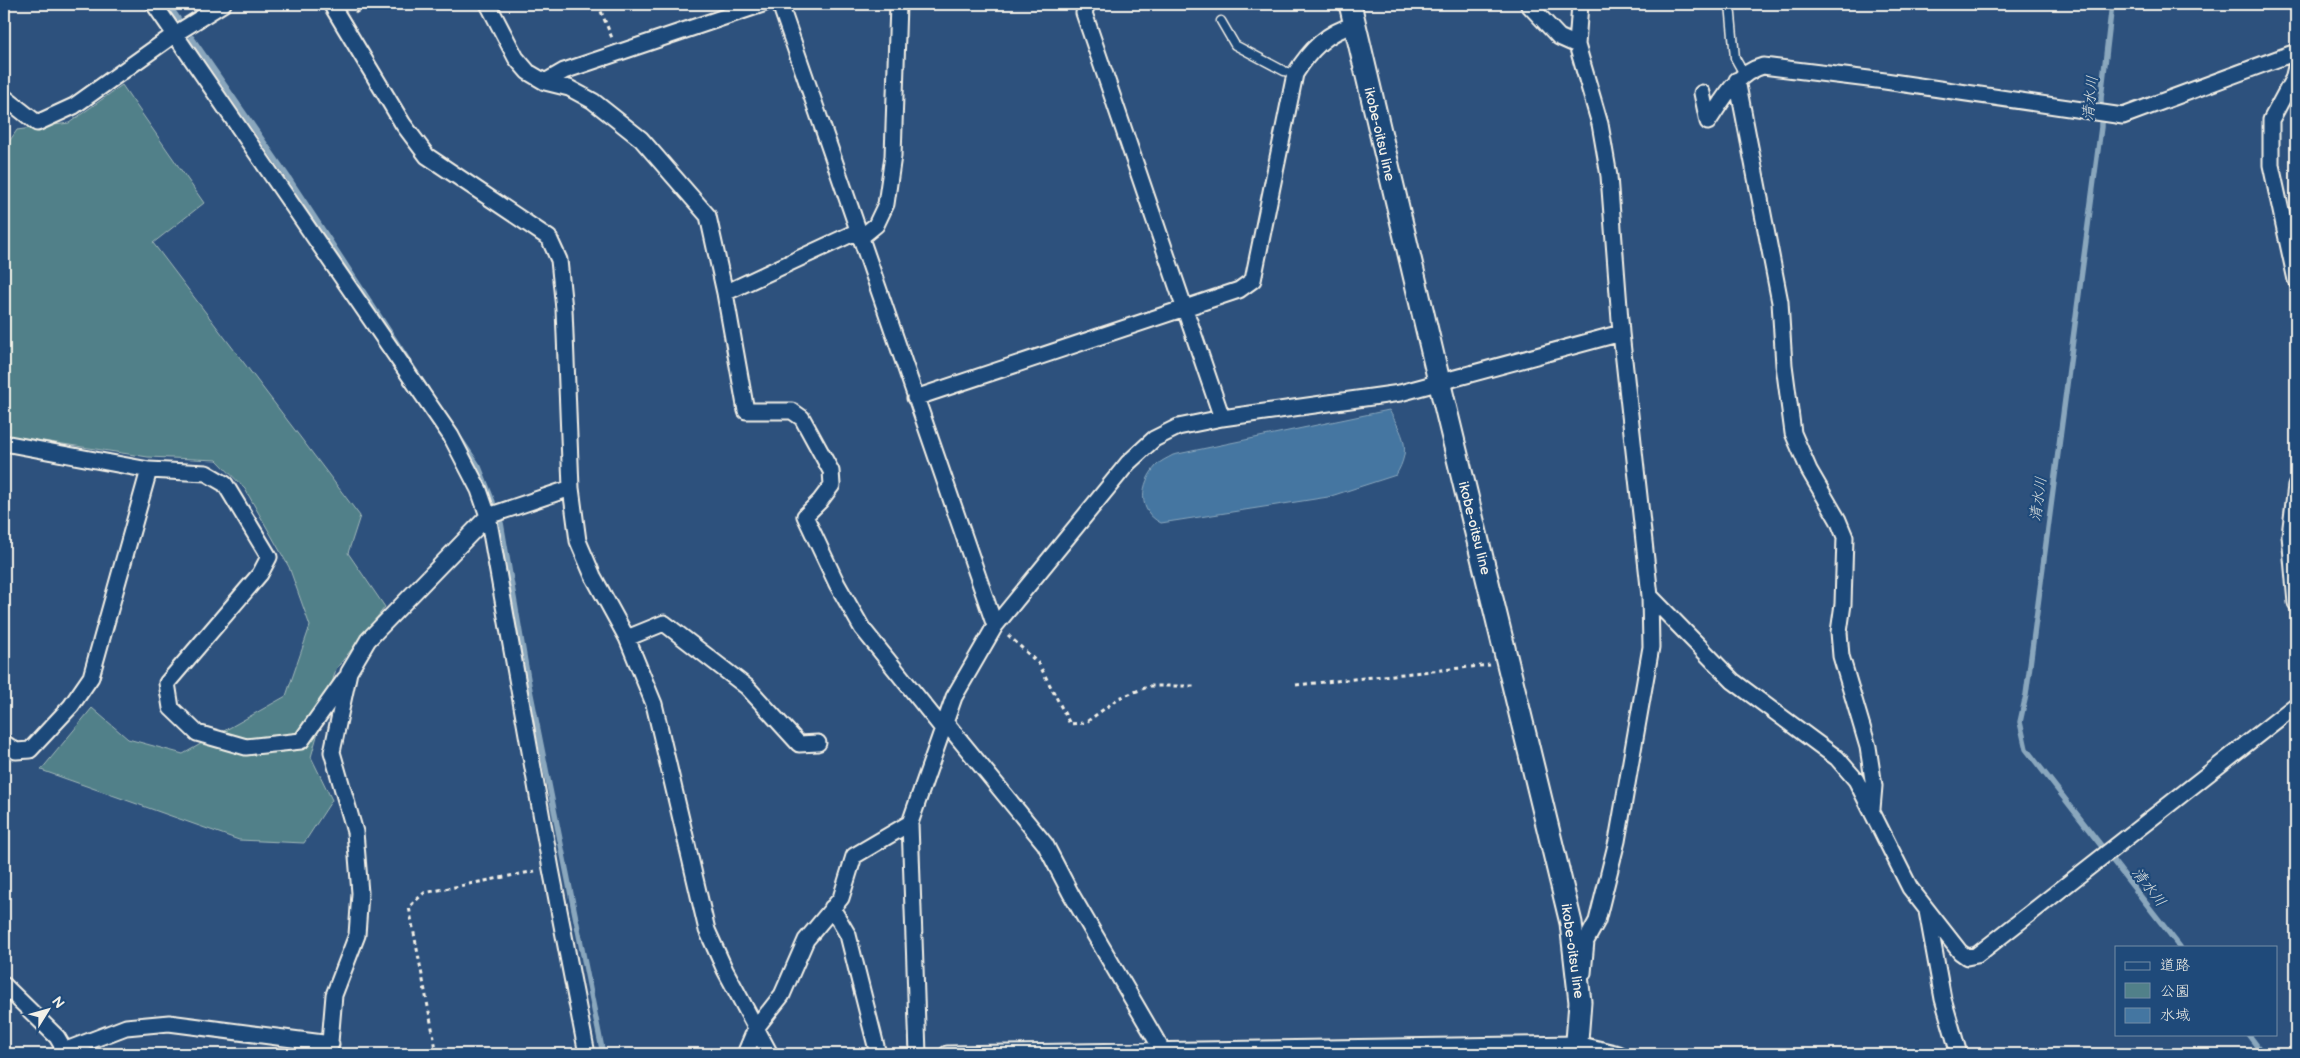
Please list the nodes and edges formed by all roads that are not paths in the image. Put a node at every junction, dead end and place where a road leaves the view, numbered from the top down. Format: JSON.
{"nodes":[{"id":1,"x":154,"y":4,"type":"edge"},
{"id":2,"x":223,"y":4,"type":"edge"},
{"id":3,"x":331,"y":4,"type":"edge"},
{"id":4,"x":488,"y":4,"type":"edge"},
{"id":5,"x":763,"y":4,"type":"edge"},
{"id":6,"x":780,"y":4,"type":"edge"},
{"id":7,"x":898,"y":4,"type":"edge"},
{"id":8,"x":1087,"y":4,"type":"edge"},
{"id":9,"x":1350,"y":4,"type":"edge"},
{"id":10,"x":1528,"y":4,"type":"edge"},
{"id":11,"x":1580,"y":4,"type":"edge"},
{"id":12,"x":1730,"y":4,"type":"edge"},
{"id":13,"x":1221,"y":21,"type":"dead end"},
{"id":14,"x":1354,"y":25,"type":"junction"},
{"id":15,"x":175,"y":34,"type":"junction"},
{"id":16,"x":1577,"y":45,"type":"junction"},
{"id":17,"x":2296,"y":52,"type":"edge"},
{"id":18,"x":2296,"y":67,"type":"edge"},
{"id":19,"x":1295,"y":74,"type":"junction"},
{"id":20,"x":1740,"y":77,"type":"junction"},
{"id":21,"x":546,"y":82,"type":"junction"},
{"id":22,"x":1702,"y":93,"type":"dead end"},
{"id":23,"x":4,"y":97,"type":"edge"},
{"id":24,"x":859,"y":234,"type":"junction"},
{"id":25,"x":2296,"y":280,"type":"edge"},
{"id":26,"x":725,"y":293,"type":"junction"},
{"id":27,"x":1184,"y":308,"type":"junction"},
{"id":28,"x":1621,"y":333,"type":"junction"},
{"id":29,"x":1439,"y":381,"type":"junction"},
{"id":30,"x":915,"y":398,"type":"junction"},
{"id":31,"x":1222,"y":418,"type":"junction"},
{"id":32,"x":4,"y":443,"type":"edge"},
{"id":33,"x":149,"y":470,"type":"junction"},
{"id":34,"x":2296,"y":486,"type":"edge"},
{"id":35,"x":571,"y":488,"type":"junction"},
{"id":36,"x":488,"y":516,"type":"junction"},
{"id":37,"x":1650,"y":596,"type":"junction"},
{"id":38,"x":2296,"y":603,"type":"edge"},
{"id":39,"x":995,"y":626,"type":"junction"},
{"id":40,"x":627,"y":638,"type":"junction"},
{"id":41,"x":349,"y":672,"type":"junction"},
{"id":42,"x":2296,"y":705,"type":"edge"},
{"id":43,"x":945,"y":726,"type":"junction"},
{"id":44,"x":4,"y":743,"type":"edge"},
{"id":45,"x":818,"y":743,"type":"dead end"},
{"id":46,"x":1872,"y":811,"type":"junction"},
{"id":47,"x":910,"y":823,"type":"junction"},
{"id":48,"x":832,"y":908,"type":"junction"},
{"id":49,"x":1927,"y":910,"type":"junction"},
{"id":50,"x":4,"y":986,"type":"edge"},
{"id":51,"x":1580,"y":1002,"type":"junction"},
{"id":52,"x":756,"y":1028,"type":"junction"},
{"id":53,"x":330,"y":1049,"type":"edge"},
{"id":54,"x":1576,"y":1049,"type":"edge"},
{"id":55,"x":66,"y":1052,"type":"edge"},
{"id":56,"x":1162,"y":1052,"type":"edge"},
{"id":57,"x":587,"y":1054,"type":"edge"},
{"id":58,"x":745,"y":1054,"type":"edge"},
{"id":59,"x":770,"y":1054,"type":"edge"},
{"id":60,"x":878,"y":1054,"type":"edge"},
{"id":61,"x":918,"y":1054,"type":"edge"},
{"id":62,"x":947,"y":1054,"type":"edge"},
{"id":63,"x":1619,"y":1054,"type":"edge"},
{"id":64,"x":1959,"y":1054,"type":"edge"}],
"edges":[{"from":1,"to":15,"type":"street"},
{"from":2,"to":15,"type":"street"},
{"from":3,"to":35,"type":"street"},
{"from":4,"to":21,"type":"street"},
{"from":5,"to":21,"type":"street"},
{"from":6,"to":24,"type":"street"},
{"from":7,"to":24,"type":"street"},
{"from":8,"to":27,"type":"street"},
{"from":9,"to":14,"type":"main road","name":"ikobe-oitsu line"},
{"from":10,"to":16,"type":"street"},
{"from":11,"to":16,"type":"street"},
{"from":12,"to":20,"type":"lane"},
{"from":13,"to":19,"type":"lane"},
{"from":14,"to":19,"type":"street"},
{"from":14,"to":29,"type":"main road","name":"ikobe-oitsu line"},
{"from":15,"to":23,"type":"street"},
{"from":15,"to":36,"type":"street"},
{"from":16,"to":28,"type":"street"},
{"from":17,"to":20,"type":"street"},
{"from":18,"to":25,"type":"street"},
{"from":19,"to":27,"type":"street"},
{"from":20,"to":22,"type":"street"},
{"from":20,"to":46,"type":"street"},
{"from":21,"to":26,"type":"street"},
{"from":24,"to":26,"type":"street"},
{"from":24,"to":30,"type":"street"},
{"from":26,"to":43,"type":"street"},
{"from":27,"to":30,"type":"street"},
{"from":27,"to":31,"type":"street"},
{"from":28,"to":29,"type":"street"},
{"from":28,"to":37,"type":"street"},
{"from":29,"to":31,"type":"street"},
{"from":29,"to":51,"type":"main road","name":"ikobe-oitsu line"},
{"from":30,"to":39,"type":"street"},
{"from":31,"to":39,"type":"street"},
{"from":32,"to":33,"type":"street"},
{"from":33,"to":41,"type":"street"},
{"from":33,"to":44,"type":"street"},
{"from":34,"to":38,"type":"street"},
{"from":35,"to":36,"type":"street"},
{"from":35,"to":40,"type":"street"},
{"from":36,"to":41,"type":"street"},
{"from":36,"to":57,"type":"street"},
{"from":37,"to":46,"type":"street"},
{"from":37,"to":51,"type":"street"},
{"from":39,"to":43,"type":"street"},
{"from":40,"to":45,"type":"street"},
{"from":40,"to":52,"type":"street"},
{"from":41,"to":53,"type":"street"},
{"from":42,"to":49,"type":"street"},
{"from":43,"to":47,"type":"street"},
{"from":43,"to":56,"type":"street"},
{"from":46,"to":49,"type":"street"},
{"from":47,"to":48,"type":"street"},
{"from":47,"to":61,"type":"street"},
{"from":48,"to":52,"type":"street"},
{"from":48,"to":60,"type":"street"},
{"from":49,"to":64,"type":"street"},
{"from":50,"to":55,"type":"street"},
{"from":51,"to":54,"type":"main road","name":"ikobe-oitsu line"},
{"from":52,"to":58,"type":"street"},
{"from":52,"to":59,"type":"street"},
{"from":53,"to":55,"type":"street"},
{"from":54,"to":56,"type":"street"},
{"from":54,"to":63,"type":"street"},
{"from":56,"to":62,"type":"street"}]}
